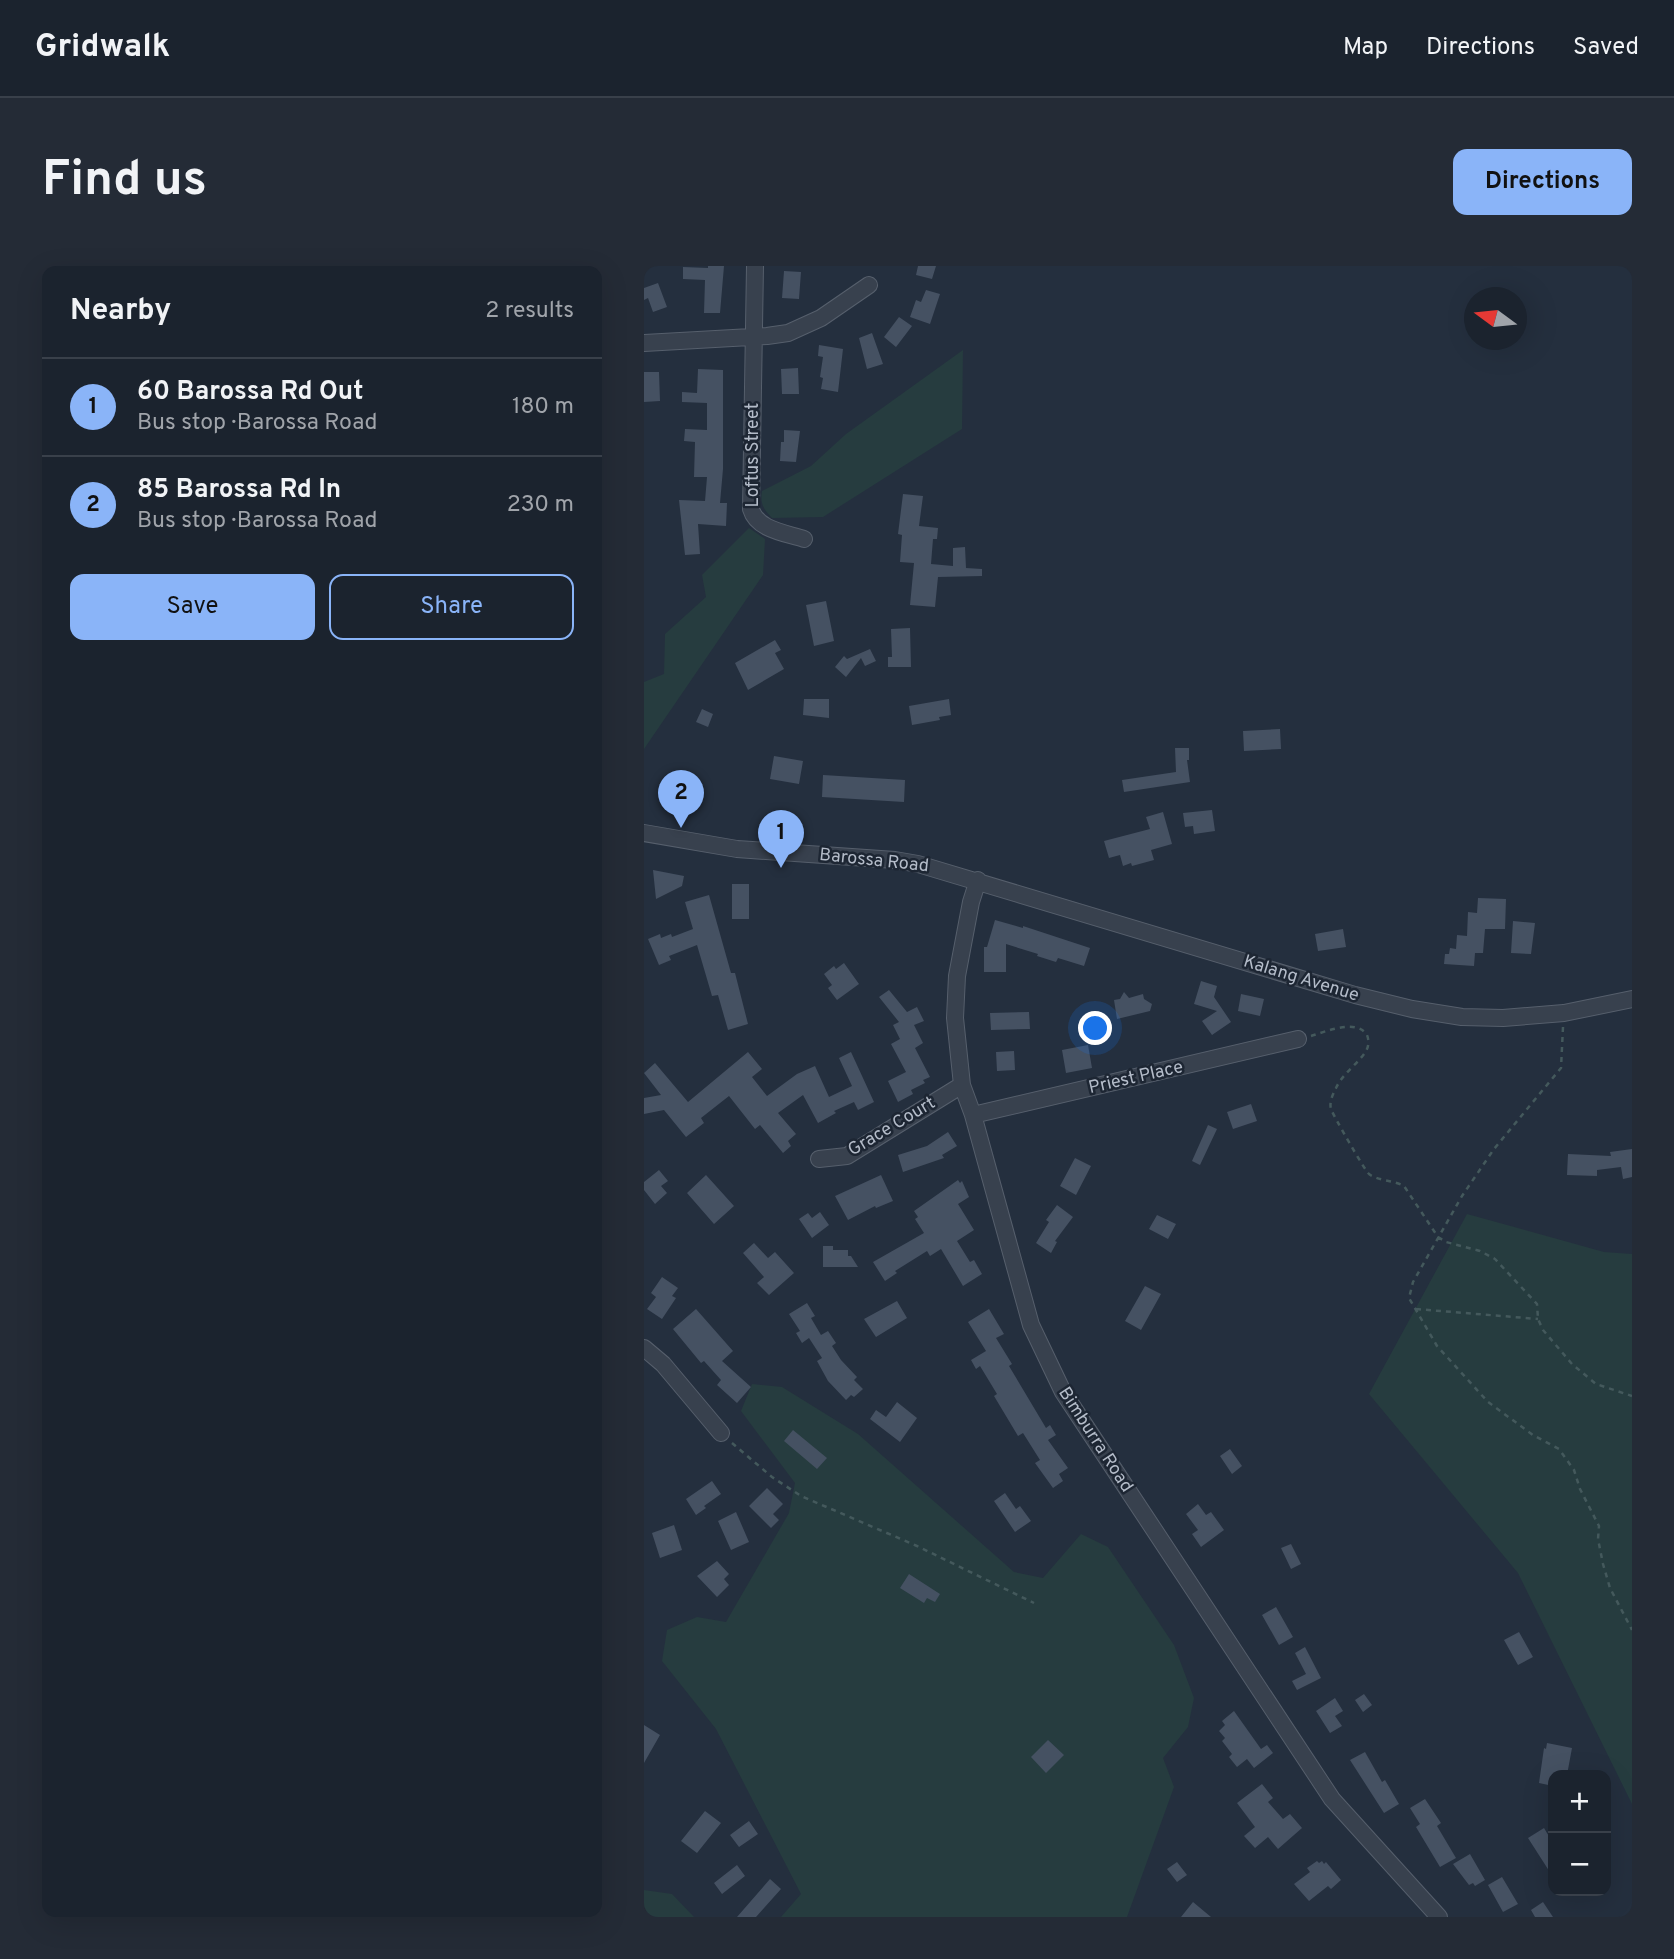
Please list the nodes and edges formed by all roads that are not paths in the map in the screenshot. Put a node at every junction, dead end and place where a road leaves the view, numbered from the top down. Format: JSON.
{"nodes":[{"id":1,"x":755,"y":266,"type":"edge"},
{"id":2,"x":869,"y":285,"type":"dead end"},
{"id":3,"x":753,"y":337,"type":"junction"},
{"id":4,"x":644,"y":343,"type":"edge"},
{"id":5,"x":804,"y":539,"type":"dead end"},
{"id":6,"x":644,"y":833,"type":"edge"},
{"id":7,"x":978,"y":880,"type":"junction"},
{"id":8,"x":1632,"y":999,"type":"edge"},
{"id":9,"x":1298,"y":1039,"type":"road end"},
{"id":10,"x":962,"y":1086,"type":"junction"},
{"id":11,"x":973,"y":1115,"type":"junction"},
{"id":12,"x":819,"y":1159,"type":"dead end"},
{"id":13,"x":644,"y":1348,"type":"edge"},
{"id":14,"x":721,"y":1433,"type":"road end"},
{"id":15,"x":1439,"y":1917,"type":"edge"}],
"edges":[{"from":1,"to":3,"type":"street","name":"Loftus Street"},
{"from":2,"to":3,"type":"street"},
{"from":3,"to":4,"type":"street"},
{"from":3,"to":5,"type":"street","name":"Loftus Street"},
{"from":6,"to":7,"type":"street","name":"Barossa Road"},
{"from":7,"to":8,"type":"street","name":"Kalang Avenue"},
{"from":7,"to":10,"type":"street","name":"Bimburra Road"},
{"from":9,"to":11,"type":"street","name":"Priest Place"},
{"from":10,"to":11,"type":"street","name":"Bimburra Road"},
{"from":10,"to":12,"type":"street","name":"Grace Court"},
{"from":11,"to":15,"type":"street","name":"Bimburra Road"},
{"from":13,"to":14,"type":"street"}]}
